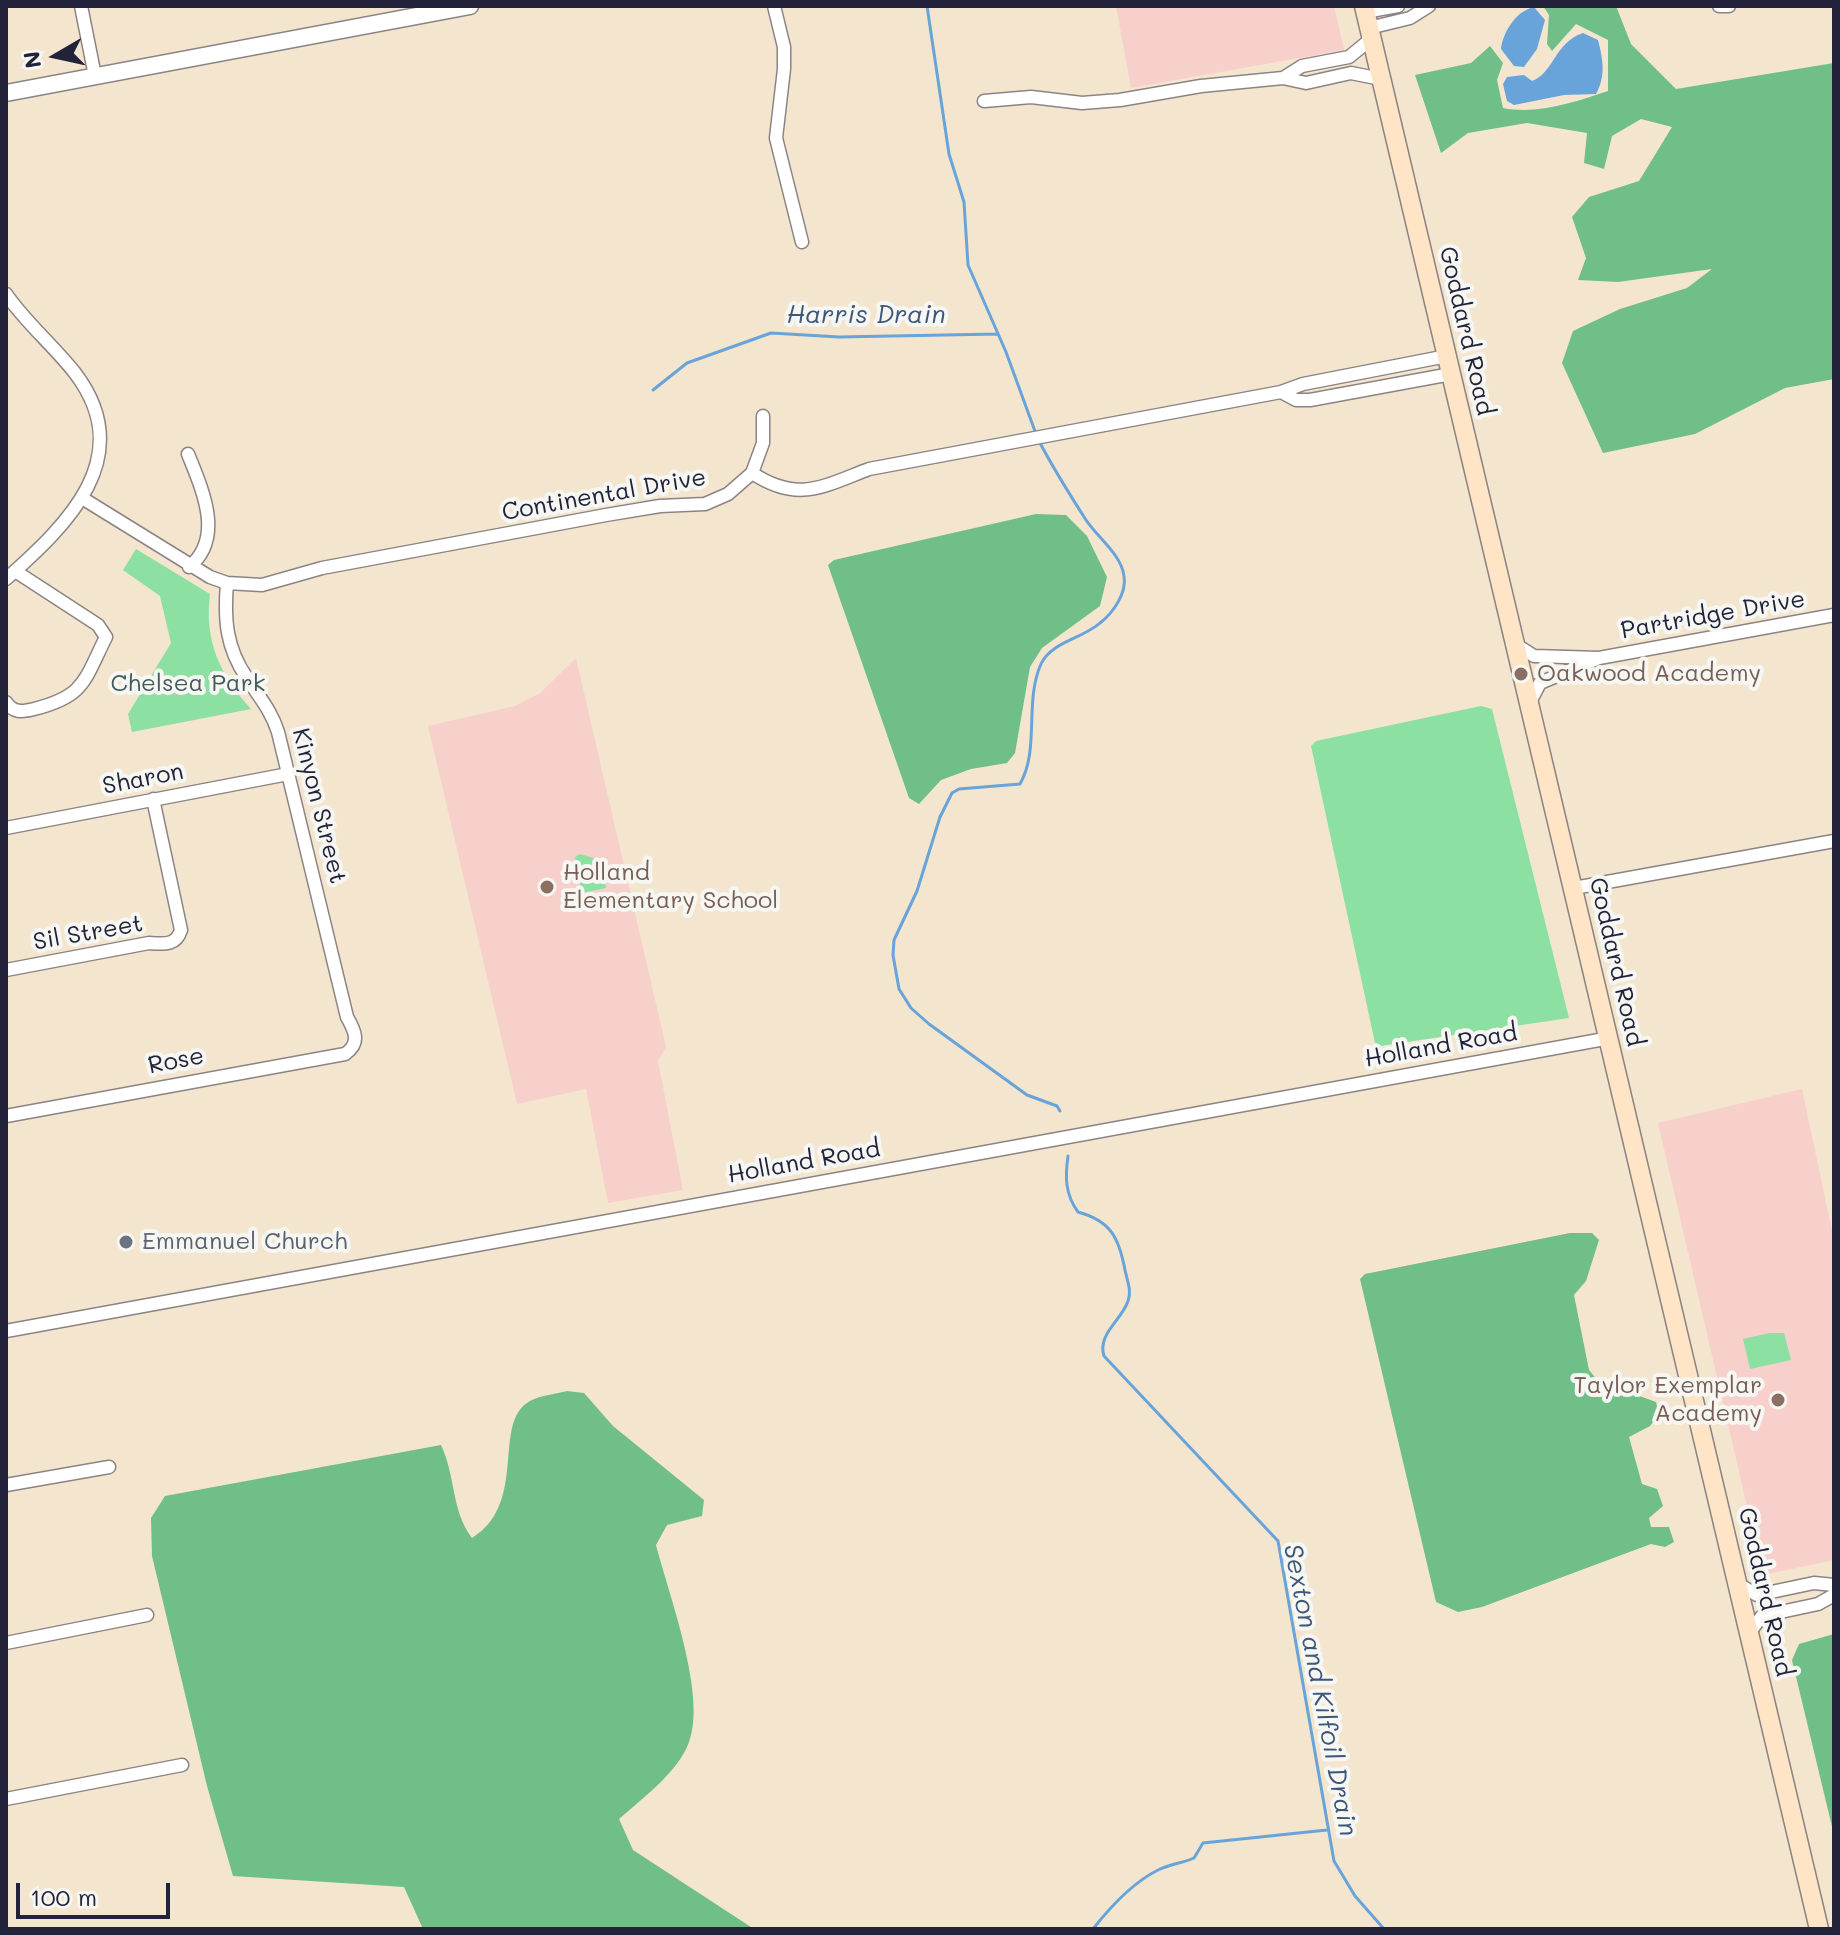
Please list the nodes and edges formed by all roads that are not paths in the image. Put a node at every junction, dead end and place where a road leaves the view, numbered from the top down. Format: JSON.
{"nodes":[{"id":1,"x":81,"y":6,"type":"edge"},
{"id":2,"x":470,"y":6,"type":"edge"},
{"id":3,"x":774,"y":6,"type":"edge"},
{"id":4,"x":1398,"y":6,"type":"edge"},
{"id":5,"x":1719,"y":6,"type":"edge"},
{"id":6,"x":1729,"y":6,"type":"edge"},
{"id":7,"x":1419,"y":7,"type":"edge"},
{"id":8,"x":1367,"y":21,"type":"edge"},
{"id":9,"x":95,"y":76,"type":"junction"},
{"id":10,"x":1283,"y":78,"type":"junction"},
{"id":11,"x":1381,"y":79,"type":"junction"},
{"id":12,"x":6,"y":93,"type":"edge"},
{"id":13,"x":984,"y":101,"type":"dead end"},
{"id":14,"x":802,"y":242,"type":"dead end"},
{"id":15,"x":6,"y":294,"type":"edge"},
{"id":16,"x":1449,"y":365,"type":"junction"},
{"id":17,"x":763,"y":416,"type":"dead end"},
{"id":18,"x":188,"y":454,"type":"dead end"},
{"id":19,"x":752,"y":473,"type":"junction"},
{"id":20,"x":82,"y":498,"type":"junction"},
{"id":21,"x":189,"y":567,"type":"junction"},
{"id":22,"x":10,"y":575,"type":"edge"},
{"id":23,"x":227,"y":583,"type":"junction"},
{"id":24,"x":1834,"y":615,"type":"edge"},
{"id":25,"x":1515,"y":644,"type":"junction"},
{"id":26,"x":1599,"y":658,"type":"junction"},
{"id":27,"x":6,"y":702,"type":"edge"},
{"id":28,"x":1529,"y":704,"type":"junction"},
{"id":29,"x":288,"y":774,"type":"junction"},
{"id":30,"x":153,"y":799,"type":"junction"},
{"id":31,"x":6,"y":828,"type":"edge"},
{"id":32,"x":1834,"y":841,"type":"edge"},
{"id":33,"x":1574,"y":888,"type":"junction"},
{"id":34,"x":6,"y":970,"type":"edge"},
{"id":35,"x":1610,"y":1038,"type":"junction"},
{"id":36,"x":352,"y":1048,"type":"joint"},
{"id":37,"x":6,"y":1116,"type":"edge"},
{"id":38,"x":6,"y":1331,"type":"edge"},
{"id":39,"x":109,"y":1467,"type":"dead end"},
{"id":40,"x":6,"y":1485,"type":"edge"},
{"id":41,"x":1738,"y":1584,"type":"junction"},
{"id":42,"x":1834,"y":1585,"type":"edge"},
{"id":43,"x":1834,"y":1595,"type":"edge"},
{"id":44,"x":147,"y":1615,"type":"dead end"},
{"id":45,"x":1750,"y":1632,"type":"junction"},
{"id":46,"x":6,"y":1643,"type":"edge"},
{"id":47,"x":182,"y":1765,"type":"dead end"},
{"id":48,"x":6,"y":1799,"type":"edge"},
{"id":49,"x":1819,"y":1929,"type":"edge"}],
"edges":[{"from":1,"to":9,"type":"street"},
{"from":2,"to":9,"type":"street"},
{"from":3,"to":14,"type":"street"},
{"from":4,"to":8,"type":"street"},
{"from":5,"to":6,"type":"street"},
{"from":7,"to":8,"type":"street"},
{"from":8,"to":10,"type":"street"},
{"from":8,"to":11,"type":"main road","name":"Goddard Road"},
{"from":9,"to":12,"type":"street"},
{"from":10,"to":11,"type":"street"},
{"from":10,"to":13,"type":"street"},
{"from":11,"to":16,"type":"main road","name":"Goddard Road"},
{"from":15,"to":20,"type":"street"},
{"from":16,"to":19,"type":"street"},
{"from":16,"to":25,"type":"main road","name":"Goddard Road"},
{"from":17,"to":19,"type":"street"},
{"from":18,"to":21,"type":"street"},
{"from":19,"to":23,"type":"street","name":"Continental Drive"},
{"from":20,"to":21,"type":"street","name":"Continental Drive"},
{"from":20,"to":22,"type":"street"},
{"from":21,"to":23,"type":"street","name":"Continental Drive"},
{"from":22,"to":27,"type":"street"},
{"from":23,"to":29,"type":"street","name":"Kinyon Street"},
{"from":24,"to":26,"type":"street","name":"Partridge Drive"},
{"from":25,"to":26,"type":"street"},
{"from":25,"to":28,"type":"main road","name":"Goddard Road"},
{"from":26,"to":28,"type":"street"},
{"from":28,"to":33,"type":"main road","name":"Goddard Road"},
{"from":29,"to":30,"type":"street","name":"Sharon"},
{"from":29,"to":36,"type":"street","name":"Kinyon Street"},
{"from":30,"to":31,"type":"street","name":"Sharon"},
{"from":30,"to":34,"type":"street","name":"Sil Street"},
{"from":32,"to":33,"type":"street"},
{"from":33,"to":35,"type":"main road","name":"Goddard Road"},
{"from":35,"to":38,"type":"street","name":"Holland Road"},
{"from":35,"to":41,"type":"main road","name":"Goddard Road"},
{"from":36,"to":37,"type":"street","name":"Rose"},
{"from":39,"to":40,"type":"street"},
{"from":41,"to":42,"type":"street"},
{"from":41,"to":45,"type":"main road","name":"Goddard Road"},
{"from":43,"to":45,"type":"street"},
{"from":44,"to":46,"type":"street"},
{"from":45,"to":49,"type":"main road","name":"Goddard Road"},
{"from":47,"to":48,"type":"street"}]}
